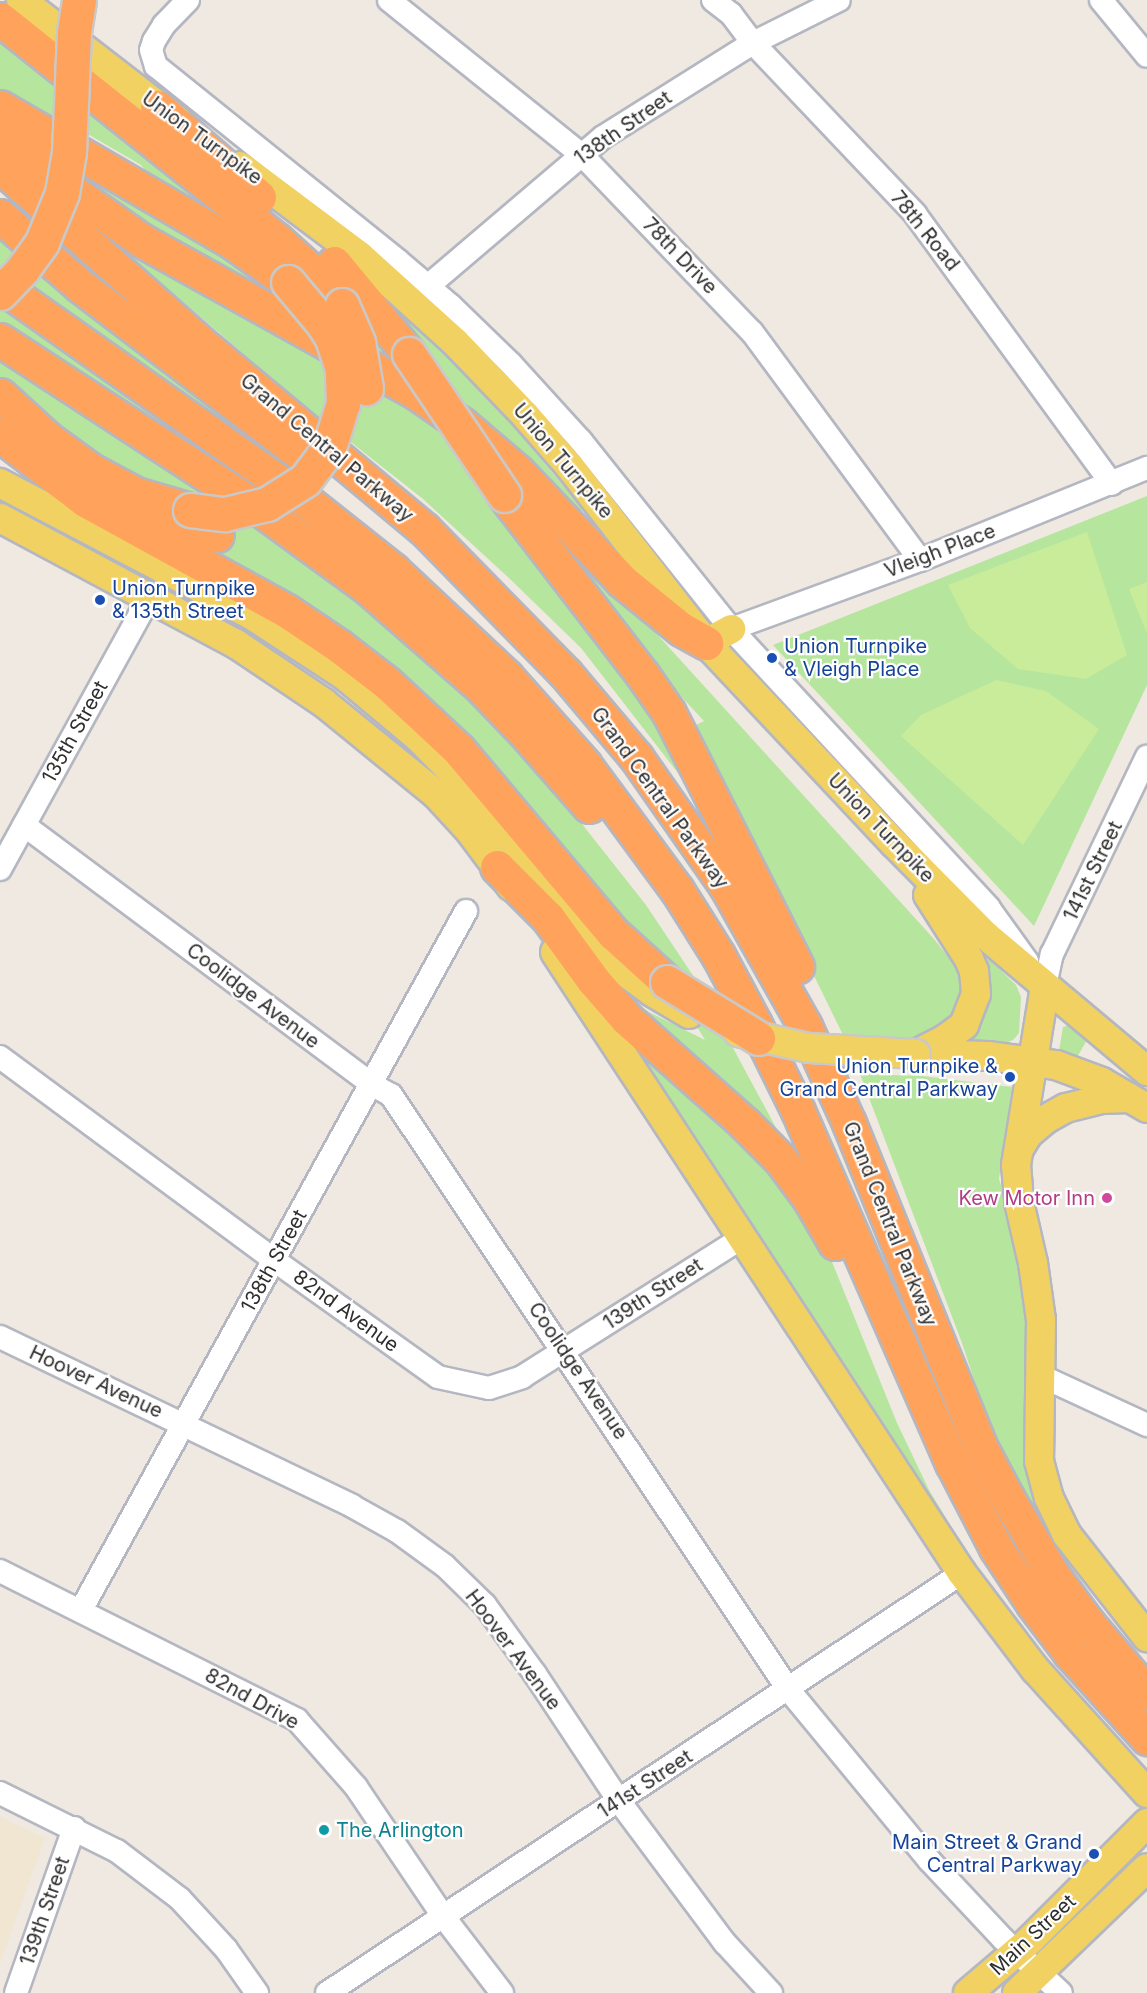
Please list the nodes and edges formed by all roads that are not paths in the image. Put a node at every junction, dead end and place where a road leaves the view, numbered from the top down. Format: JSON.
{"nodes":[{"id":1,"x":21,"y":0,"type":"edge"},
{"id":2,"x":79,"y":0,"type":"edge"},
{"id":3,"x":188,"y":0,"type":"edge"},
{"id":4,"x":389,"y":0,"type":"edge"},
{"id":5,"x":712,"y":0,"type":"edge"},
{"id":6,"x":839,"y":0,"type":"edge"},
{"id":7,"x":1101,"y":0,"type":"edge"},
{"id":8,"x":0,"y":19,"type":"edge"},
{"id":9,"x":753,"y":43,"type":"junction"},
{"id":10,"x":1147,"y":56,"type":"edge"},
{"id":11,"x":0,"y":107,"type":"edge"},
{"id":12,"x":158,"y":107,"type":"junction"},
{"id":13,"x":0,"y":128,"type":"edge"},
{"id":14,"x":582,"y":155,"type":"junction"},
{"id":15,"x":0,"y":166,"type":"edge"},
{"id":16,"x":0,"y":216,"type":"edge"},
{"id":17,"x":0,"y":285,"type":"edge"},
{"id":18,"x":428,"y":286,"type":"junction"},
{"id":19,"x":0,"y":293,"type":"edge"},
{"id":20,"x":0,"y":340,"type":"edge"},
{"id":21,"x":0,"y":395,"type":"edge"},
{"id":22,"x":0,"y":435,"type":"edge"},
{"id":23,"x":1147,"y":468,"type":"edge"},
{"id":24,"x":44,"y":470,"type":"junction"},
{"id":25,"x":0,"y":483,"type":"edge"},
{"id":26,"x":1112,"y":484,"type":"junction"},
{"id":27,"x":0,"y":518,"type":"edge"},
{"id":28,"x":920,"y":560,"type":"junction"},
{"id":29,"x":150,"y":596,"type":"junction"},
{"id":30,"x":516,"y":621,"type":"junction"},
{"id":31,"x":719,"y":636,"type":"junction"},
{"id":32,"x":295,"y":641,"type":"junction"},
{"id":33,"x":1147,"y":757,"type":"edge"},
{"id":34,"x":1140,"y":790,"type":"edge"},
{"id":35,"x":436,"y":794,"type":"junction"},
{"id":36,"x":24,"y":825,"type":"junction"},
{"id":37,"x":470,"y":831,"type":"junction"},
{"id":38,"x":895,"y":844,"type":"junction"},
{"id":39,"x":497,"y":867,"type":"junction"},
{"id":40,"x":0,"y":869,"type":"edge"},
{"id":41,"x":466,"y":911,"type":"dead end"},
{"id":42,"x":622,"y":970,"type":"junction"},
{"id":43,"x":1045,"y":986,"type":"junction"},
{"id":44,"x":1106,"y":1037,"type":"junction"},
{"id":45,"x":758,"y":1038,"type":"junction"},
{"id":46,"x":916,"y":1054,"type":"junction"},
{"id":47,"x":0,"y":1057,"type":"edge"},
{"id":48,"x":1033,"y":1062,"type":"junction"},
{"id":49,"x":1147,"y":1071,"type":"edge"},
{"id":50,"x":1079,"y":1072,"type":"junction"},
{"id":51,"x":371,"y":1084,"type":"junction"},
{"id":52,"x":1138,"y":1103,"type":"edge"},
{"id":53,"x":1018,"y":1150,"type":"junction"},
{"id":54,"x":861,"y":1152,"type":"junction"},
{"id":55,"x":847,"y":1225,"type":"junction"},
{"id":56,"x":742,"y":1238,"type":"junction"},
{"id":57,"x":274,"y":1260,"type":"junction"},
{"id":58,"x":0,"y":1337,"type":"edge"},
{"id":59,"x":565,"y":1351,"type":"junction"},
{"id":60,"x":913,"y":1374,"type":"junction"},
{"id":61,"x":1041,"y":1376,"type":"junction"},
{"id":62,"x":184,"y":1423,"type":"junction"},
{"id":63,"x":1147,"y":1425,"type":"edge"},
{"id":64,"x":0,"y":1571,"type":"edge"},
{"id":65,"x":962,"y":1573,"type":"junction"},
{"id":66,"x":81,"y":1610,"type":"junction"},
{"id":67,"x":1147,"y":1637,"type":"edge"},
{"id":68,"x":788,"y":1689,"type":"junction"},
{"id":69,"x":1147,"y":1693,"type":"edge"},
{"id":70,"x":1147,"y":1738,"type":"edge"},
{"id":71,"x":0,"y":1793,"type":"edge"},
{"id":72,"x":1147,"y":1793,"type":"edge"},
{"id":73,"x":619,"y":1801,"type":"junction"},
{"id":74,"x":1147,"y":1823,"type":"edge"},
{"id":75,"x":74,"y":1828,"type":"junction"},
{"id":76,"x":1147,"y":1868,"type":"edge"},
{"id":77,"x":443,"y":1916,"type":"junction"},
{"id":78,"x":1017,"y":1952,"type":"junction"},
{"id":79,"x":1039,"y":1973,"type":"junction"},
{"id":80,"x":16,"y":1993,"type":"edge"},
{"id":81,"x":257,"y":1993,"type":"edge"},
{"id":82,"x":327,"y":1993,"type":"edge"},
{"id":83,"x":502,"y":1993,"type":"edge"},
{"id":84,"x":771,"y":1993,"type":"edge"},
{"id":85,"x":968,"y":1993,"type":"edge"},
{"id":86,"x":1017,"y":1993,"type":"edge"},
{"id":87,"x":1060,"y":1993,"type":"edge"}],
"edges":[{"from":1,"to":12,"type":"main road","name":"Union Turnpike"},
{"from":2,"to":19,"type":"highway","bridge":true},
{"from":3,"to":18,"type":"street","name":"Union Turnpike"},
{"from":4,"to":14,"type":"street","name":"78th Drive"},
{"from":5,"to":9,"type":"street","name":"78th Road"},
{"from":6,"to":9,"type":"street","name":"138th Street"},
{"from":7,"to":10,"type":"street"},
{"from":8,"to":24,"type":"highway","bridge":true},
{"from":9,"to":14,"type":"street","name":"138th Street"},
{"from":9,"to":26,"type":"street","name":"78th Road"},
{"from":11,"to":21,"type":"highway","bridge":true},
{"from":12,"to":31,"type":"main road","name":"Union Turnpike"},
{"from":12,"to":54,"type":"highway","bridge":true},
{"from":13,"to":31,"type":"highway"},
{"from":14,"to":18,"type":"street","name":"138th Street"},
{"from":14,"to":28,"type":"street","name":"78th Drive"},
{"from":15,"to":30,"type":"highway","name":"Grand Central Parkway"},
{"from":16,"to":30,"type":"highway"},
{"from":17,"to":55,"type":"highway","name":"Grand Central Parkway"},
{"from":18,"to":31,"type":"street","name":"Union Turnpike"},
{"from":20,"to":55,"type":"highway"},
{"from":22,"to":24,"type":"highway"},
{"from":23,"to":26,"type":"street","name":"Vleigh Place"},
{"from":24,"to":45,"type":"highway","bridge":true},
{"from":25,"to":32,"type":"main road"},
{"from":26,"to":28,"type":"street","name":"Vleigh Place"},
{"from":27,"to":29,"type":"main road"},
{"from":28,"to":31,"type":"street","name":"Vleigh Place"},
{"from":29,"to":35,"type":"main road"},
{"from":29,"to":36,"type":"street","name":"135th Street"},
{"from":30,"to":54,"type":"highway","name":"Grand Central Parkway"},
{"from":31,"to":38,"type":"main road","name":"Union Turnpike"},
{"from":31,"to":43,"type":"street","name":"Union Turnpike"},
{"from":32,"to":35,"type":"main road"},
{"from":32,"to":42,"type":"main road"},
{"from":33,"to":34,"type":"street","name":"141st Street"},
{"from":34,"to":43,"type":"street","name":"141st Street"},
{"from":35,"to":37,"type":"main road"},
{"from":36,"to":40,"type":"street","name":"135th Street"},
{"from":36,"to":51,"type":"street","name":"Coolidge Avenue"},
{"from":37,"to":39,"type":"main road"},
{"from":37,"to":42,"type":"main road"},
{"from":38,"to":43,"type":"main road","name":"Union Turnpike"},
{"from":38,"to":46,"type":"main road"},
{"from":39,"to":56,"type":"main road"},
{"from":39,"to":60,"type":"highway"},
{"from":41,"to":51,"type":"street","name":"138th Street"},
{"from":42,"to":45,"type":"main road","bridge":true},
{"from":43,"to":44,"type":"main road","name":"Union Turnpike"},
{"from":43,"to":48,"type":"main road"},
{"from":44,"to":49,"type":"main road","name":"Union Turnpike"},
{"from":44,"to":50,"type":"main road"},
{"from":45,"to":46,"type":"main road","bridge":true},
{"from":46,"to":48,"type":"main road"},
{"from":47,"to":57,"type":"street","name":"82nd Avenue"},
{"from":48,"to":50,"type":"main road"},
{"from":48,"to":53,"type":"main road"},
{"from":50,"to":52,"type":"main road"},
{"from":51,"to":57,"type":"street","name":"138th Street"},
{"from":51,"to":59,"type":"street","name":"Coolidge Avenue"},
{"from":52,"to":53,"type":"main road"},
{"from":53,"to":61,"type":"main road"},
{"from":54,"to":69,"type":"highway","name":"Grand Central Parkway"},
{"from":55,"to":60,"type":"highway","name":"Grand Central Parkway"},
{"from":56,"to":59,"type":"street","name":"139th Street"},
{"from":56,"to":65,"type":"main road"},
{"from":57,"to":59,"type":"street","name":"82nd Avenue"},
{"from":57,"to":62,"type":"street","name":"138th Street"},
{"from":58,"to":62,"type":"street","name":"Hoover Avenue"},
{"from":59,"to":68,"type":"street","name":"Coolidge Avenue"},
{"from":60,"to":70,"type":"highway","name":"Grand Central Parkway"},
{"from":61,"to":63,"type":"street"},
{"from":61,"to":67,"type":"main road"},
{"from":62,"to":66,"type":"street","name":"138th Street"},
{"from":62,"to":73,"type":"street","name":"Hoover Avenue"},
{"from":64,"to":66,"type":"street","name":"82nd Drive"},
{"from":65,"to":68,"type":"street","name":"141st Street"},
{"from":65,"to":72,"type":"main road"},
{"from":66,"to":77,"type":"street","name":"82nd Drive"},
{"from":68,"to":73,"type":"street","name":"141st Street"},
{"from":68,"to":78,"type":"street","name":"Coolidge Avenue"},
{"from":71,"to":75,"type":"street"},
{"from":73,"to":77,"type":"street","name":"141st Street"},
{"from":73,"to":84,"type":"street","name":"Hoover Avenue"},
{"from":74,"to":78,"type":"main road","name":"Main Street"},
{"from":75,"to":80,"type":"street","name":"139th Street"},
{"from":75,"to":81,"type":"street"},
{"from":76,"to":79,"type":"main road","name":"Main Street"},
{"from":77,"to":82,"type":"street","name":"141st Street"},
{"from":77,"to":83,"type":"street","name":"82nd Drive"},
{"from":78,"to":79,"type":"street","name":"Coolidge Avenue"},
{"from":78,"to":85,"type":"main road","name":"Main Street"},
{"from":79,"to":86,"type":"main road","name":"Main Street"},
{"from":79,"to":87,"type":"street","name":"Coolidge Avenue"}]}
